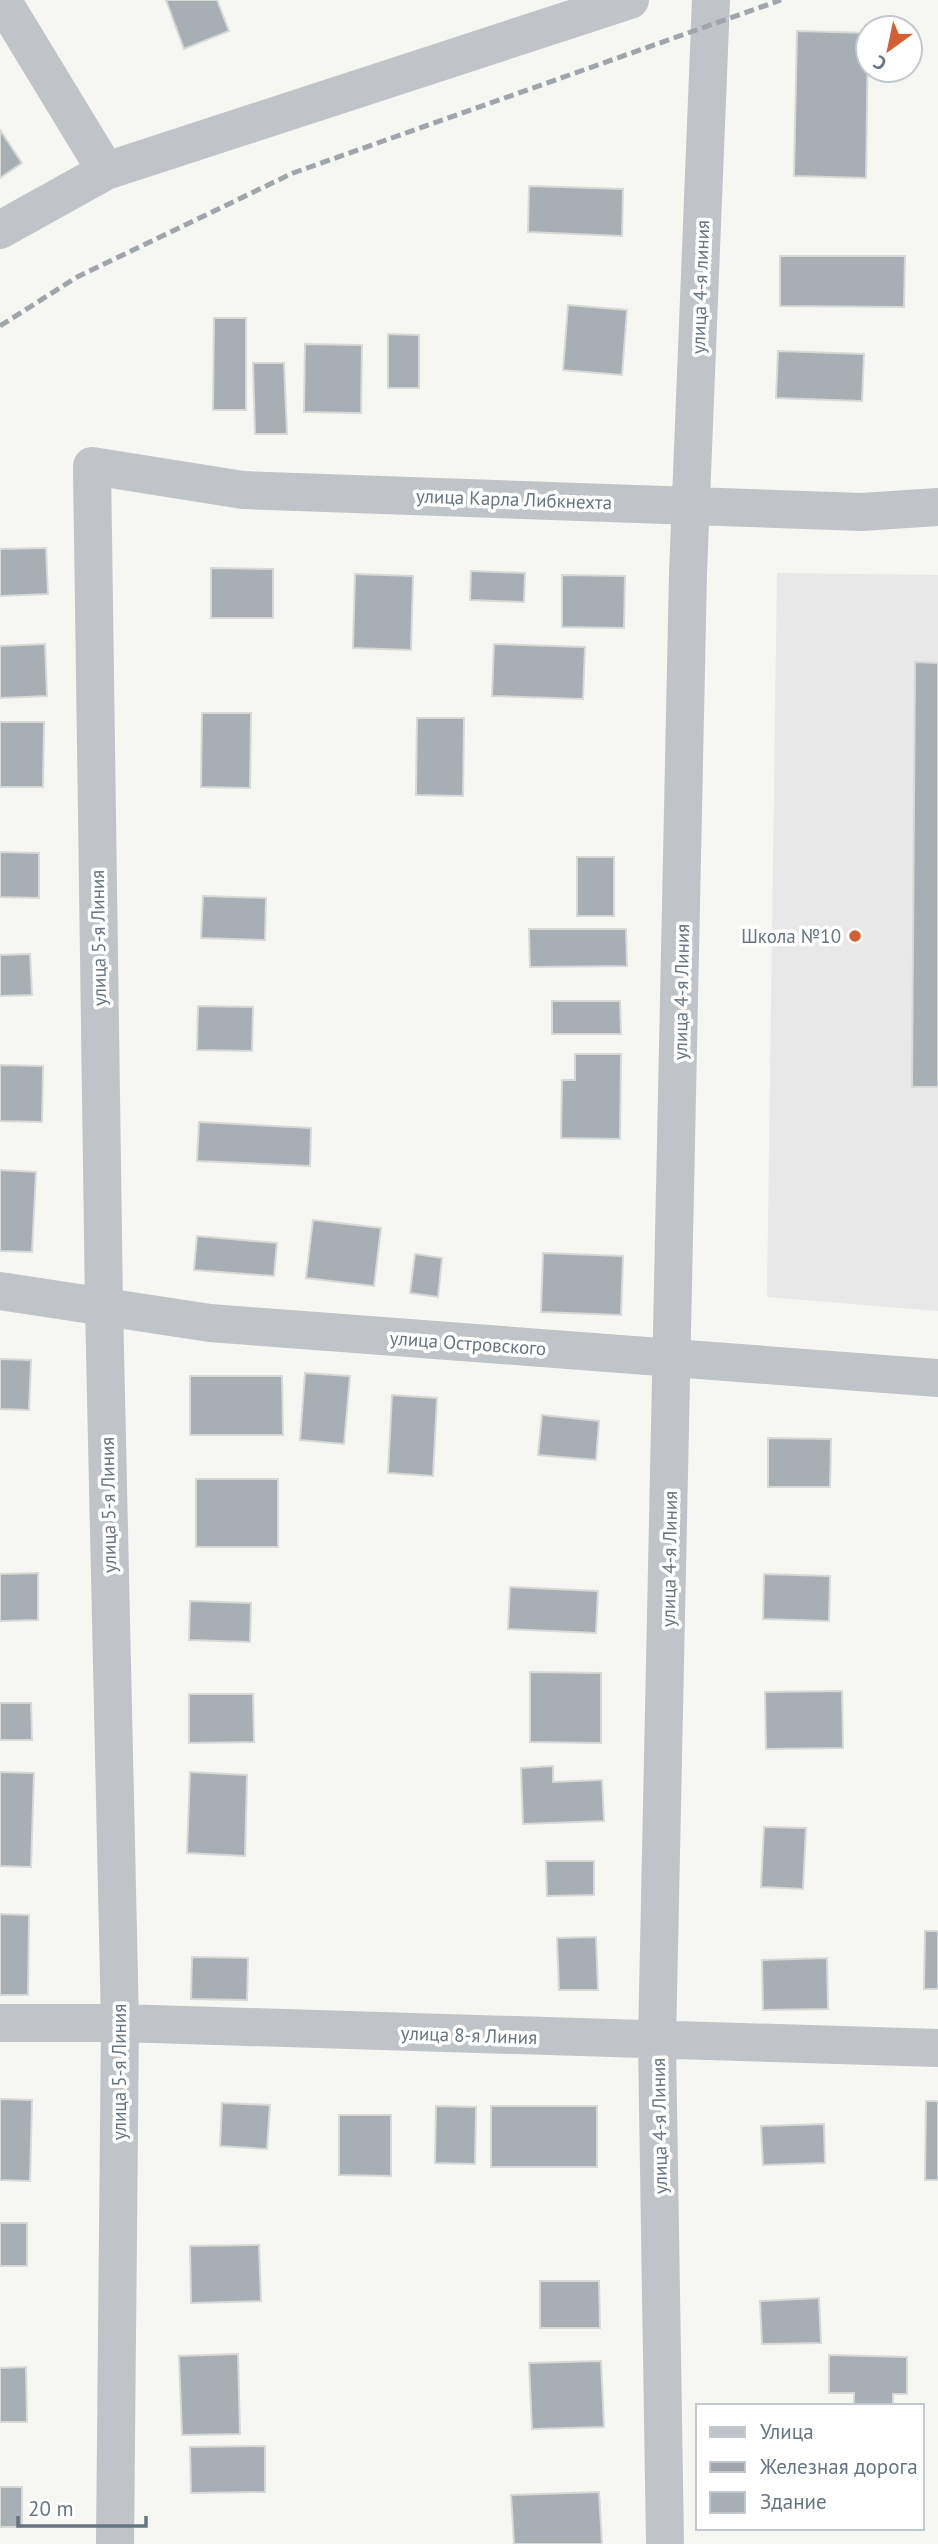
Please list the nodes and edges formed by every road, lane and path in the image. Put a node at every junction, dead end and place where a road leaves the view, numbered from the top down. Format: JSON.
{"nodes":[{"id":1,"x":2,"y":0,"type":"edge"},
{"id":2,"x":630,"y":0,"type":"edge"},
{"id":3,"x":711,"y":0,"type":"edge"},
{"id":4,"x":106,"y":171,"type":"junction"},
{"id":5,"x":0,"y":230,"type":"edge"},
{"id":6,"x":92,"y":466,"type":"joint"},
{"id":7,"x":691,"y":506,"type":"junction"},
{"id":8,"x":938,"y":507,"type":"edge"},
{"id":9,"x":688,"y":573,"type":"joint"},
{"id":10,"x":0,"y":1290,"type":"edge"},
{"id":11,"x":104,"y":1306,"type":"junction"},
{"id":12,"x":674,"y":1358,"type":"junction"},
{"id":13,"x":938,"y":1378,"type":"edge"},
{"id":14,"x":0,"y":2023,"type":"edge"},
{"id":15,"x":120,"y":2023,"type":"junction"},
{"id":16,"x":657,"y":2042,"type":"junction"},
{"id":17,"x":938,"y":2048,"type":"edge"},
{"id":18,"x":116,"y":2544,"type":"edge"},
{"id":19,"x":665,"y":2544,"type":"edge"}],
"edges":[{"from":1,"to":4,"type":"street"},
{"from":2,"to":4,"type":"street"},
{"from":3,"to":7,"type":"street","name":"улица 4-я линия"},
{"from":4,"to":5,"type":"street"},
{"from":6,"to":7,"type":"street","name":"улица Карла Либкнехта"},
{"from":6,"to":11,"type":"street","name":"улица 5-я Линия"},
{"from":7,"to":8,"type":"street","name":"улица Карла Либкнехта"},
{"from":7,"to":9,"type":"street","name":"улица 4-я линия"},
{"from":9,"to":12,"type":"street","name":"улица 4-я Линия"},
{"from":10,"to":11,"type":"street","name":"улица Островского"},
{"from":11,"to":12,"type":"street","name":"улица Островского"},
{"from":11,"to":15,"type":"street","name":"улица 5-я Линия"},
{"from":12,"to":13,"type":"street","name":"улица Островского"},
{"from":12,"to":16,"type":"street","name":"улица 4-я Линия"},
{"from":14,"to":15,"type":"street","name":"улица 8-я Линия"},
{"from":15,"to":16,"type":"street","name":"улица 8-я Линия"},
{"from":15,"to":18,"type":"street","name":"улица 5-я Линия"},
{"from":16,"to":17,"type":"street","name":"улица 8-я Линия"},
{"from":16,"to":19,"type":"street","name":"улица 4-я Линия"}]}
